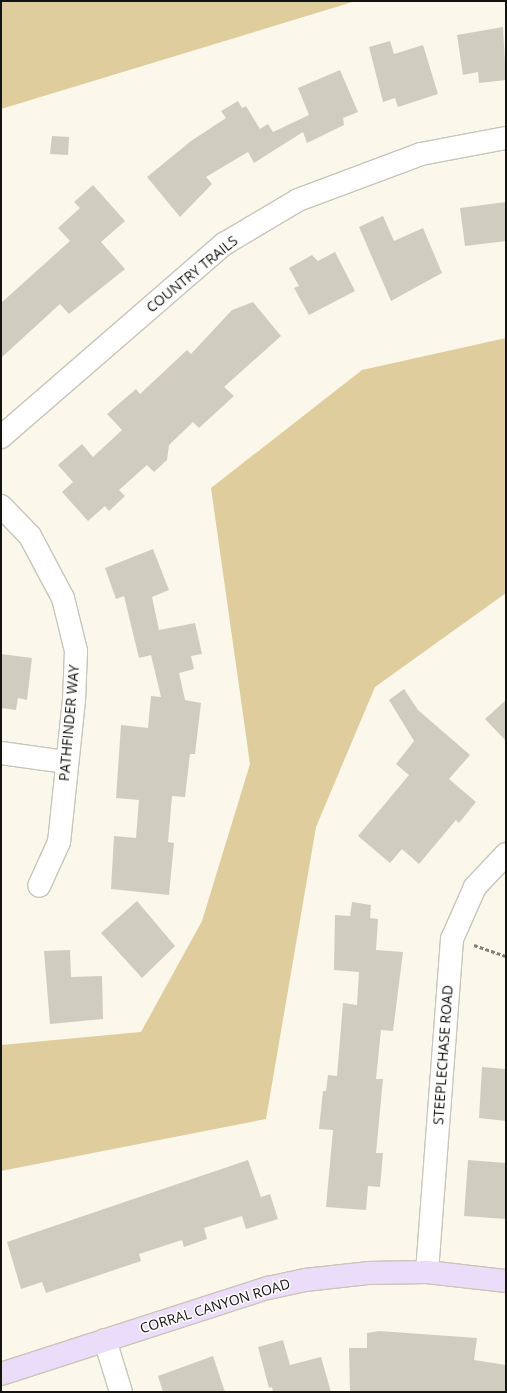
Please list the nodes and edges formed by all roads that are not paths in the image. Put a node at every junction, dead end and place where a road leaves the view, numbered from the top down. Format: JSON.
{"nodes":[{"id":1,"x":506,"y":138,"type":"edge"},
{"id":2,"x":1,"y":437,"type":"edge"},
{"id":3,"x":1,"y":506,"type":"edge"},
{"id":4,"x":1,"y":753,"type":"edge"},
{"id":5,"x":66,"y":762,"type":"junction"},
{"id":6,"x":506,"y":854,"type":"edge"},
{"id":7,"x":39,"y":886,"type":"dead end"},
{"id":8,"x":427,"y":1272,"type":"junction"},
{"id":9,"x":506,"y":1281,"type":"edge"},
{"id":10,"x":105,"y":1340,"type":"junction"},
{"id":11,"x":1,"y":1374,"type":"edge"},
{"id":12,"x":121,"y":1392,"type":"edge"}],
"edges":[{"from":1,"to":2,"type":"street","name":"COUNTRY TRAILS"},
{"from":3,"to":5,"type":"street","name":"PATHFINDER WAY"},
{"from":4,"to":5,"type":"street"},
{"from":5,"to":7,"type":"street","name":"PATHFINDER WAY"},
{"from":6,"to":8,"type":"street","name":"STEEPLECHASE ROAD"},
{"from":8,"to":9,"type":"main road","name":"CORRAL CANYON ROAD"},
{"from":8,"to":10,"type":"main road","name":"CORRAL CANYON ROAD"},
{"from":10,"to":11,"type":"main road","name":"CORRAL CANYON ROAD"},
{"from":10,"to":12,"type":"street"}]}
